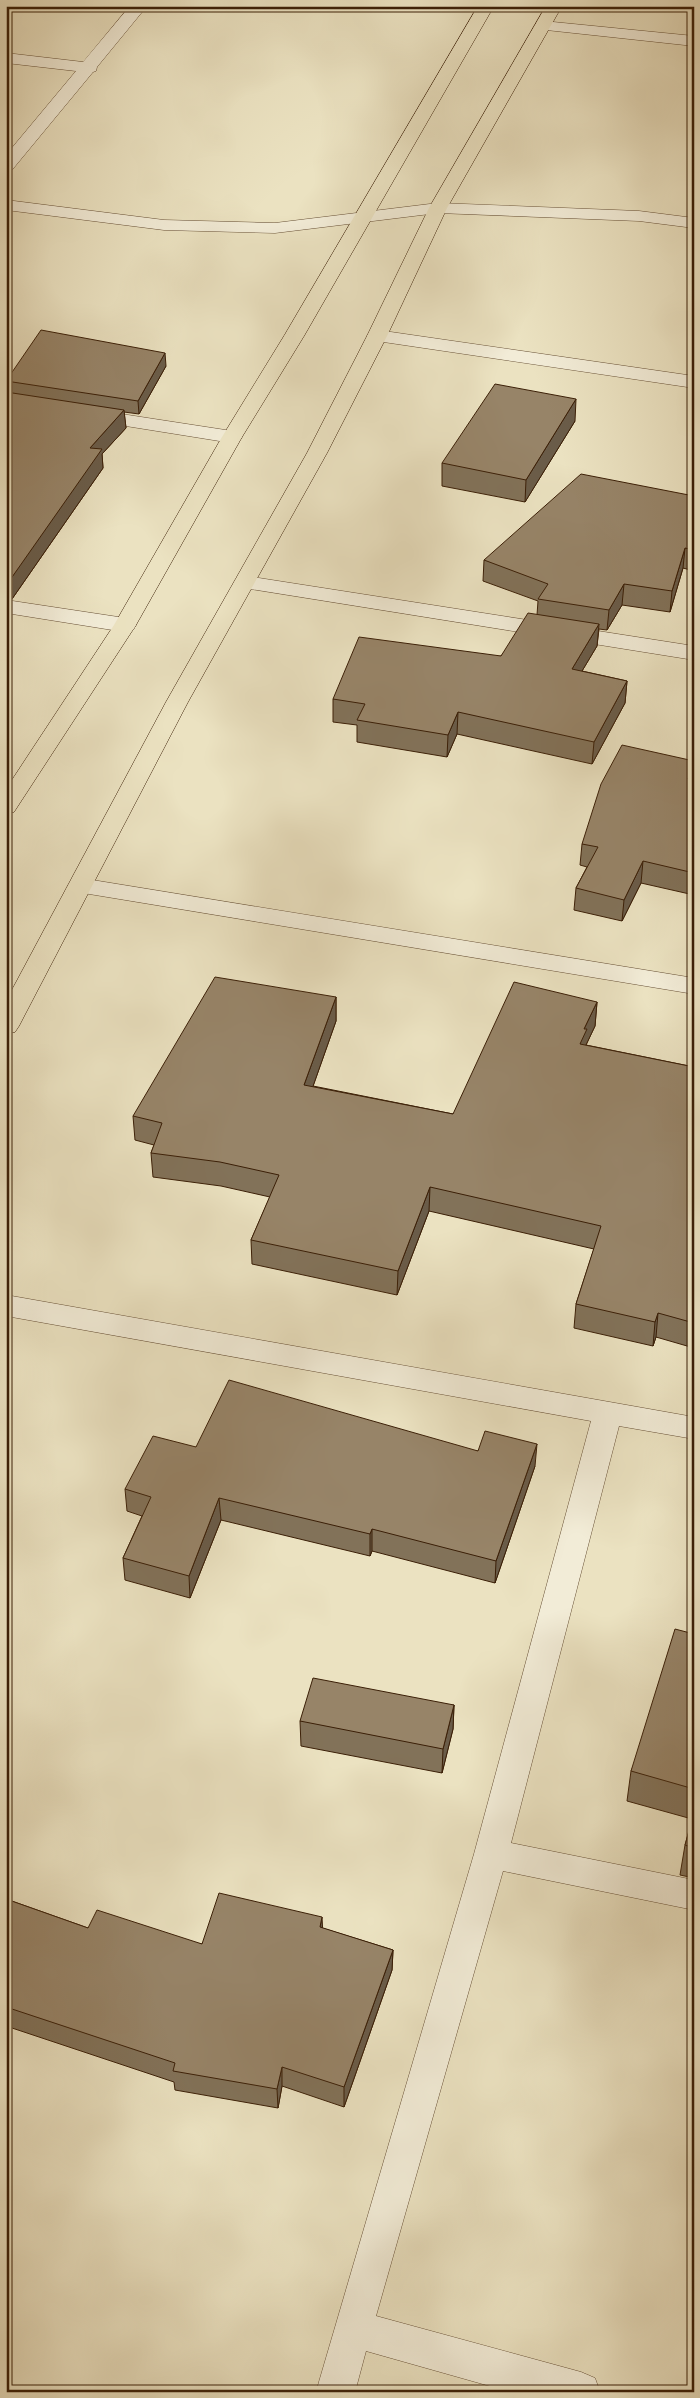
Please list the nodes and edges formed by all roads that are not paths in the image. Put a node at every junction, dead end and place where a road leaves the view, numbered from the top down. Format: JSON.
{"nodes":[{"id":1,"x":140,"y":6,"type":"edge"},
{"id":2,"x":486,"y":6,"type":"edge"},
{"id":3,"x":554,"y":6,"type":"edge"},
{"id":4,"x":542,"y":26,"type":"junction"},
{"id":5,"x":694,"y":41,"type":"edge"},
{"id":6,"x":6,"y":58,"type":"edge"},
{"id":7,"x":90,"y":68,"type":"junction"},
{"id":8,"x":6,"y":166,"type":"edge"},
{"id":9,"x":6,"y":205,"type":"edge"},
{"id":10,"x":438,"y":208,"type":"junction"},
{"id":11,"x":362,"y":219,"type":"junction"},
{"id":12,"x":694,"y":223,"type":"edge"},
{"id":13,"x":377,"y":336,"type":"junction"},
{"id":14,"x":694,"y":382,"type":"edge"},
{"id":15,"x":75,"y":413,"type":"edge"},
{"id":16,"x":232,"y":438,"type":"junction"},
{"id":17,"x":246,"y":582,"type":"junction"},
{"id":18,"x":6,"y":606,"type":"edge"},
{"id":19,"x":125,"y":625,"type":"junction"},
{"id":20,"x":694,"y":653,"type":"edge"},
{"id":21,"x":6,"y":808,"type":"edge"},
{"id":22,"x":80,"y":886,"type":"junction"},
{"id":23,"x":694,"y":986,"type":"edge"},
{"id":24,"x":6,"y":1026,"type":"edge"},
{"id":25,"x":6,"y":1305,"type":"edge"},
{"id":26,"x":608,"y":1411,"type":"junction"},
{"id":27,"x":694,"y":1428,"type":"edge"},
{"id":28,"x":491,"y":1854,"type":"junction"},
{"id":29,"x":694,"y":1895,"type":"edge"},
{"id":30,"x":352,"y":2328,"type":"junction"},
{"id":31,"x":335,"y":2392,"type":"edge"},
{"id":32,"x":581,"y":2392,"type":"edge"}],
"edges":[{"from":1,"to":7,"type":"street"},
{"from":2,"to":11,"type":"main road"},
{"from":3,"to":4,"type":"main road"},
{"from":4,"to":5,"type":"street"},
{"from":4,"to":10,"type":"main road"},
{"from":6,"to":7,"type":"street"},
{"from":7,"to":8,"type":"street"},
{"from":9,"to":11,"type":"street"},
{"from":10,"to":11,"type":"street"},
{"from":10,"to":12,"type":"street"},
{"from":10,"to":13,"type":"main road"},
{"from":11,"to":16,"type":"main road"},
{"from":13,"to":14,"type":"street"},
{"from":13,"to":17,"type":"main road"},
{"from":15,"to":16,"type":"street"},
{"from":16,"to":19,"type":"main road"},
{"from":17,"to":20,"type":"street"},
{"from":17,"to":22,"type":"main road"},
{"from":18,"to":19,"type":"street"},
{"from":19,"to":21,"type":"main road"},
{"from":22,"to":23,"type":"street"},
{"from":22,"to":24,"type":"main road"},
{"from":25,"to":26,"type":"street"},
{"from":26,"to":27,"type":"street"},
{"from":26,"to":28,"type":"street"},
{"from":28,"to":29,"type":"street"},
{"from":28,"to":30,"type":"street"},
{"from":30,"to":31,"type":"street"},
{"from":30,"to":32,"type":"street"}]}
